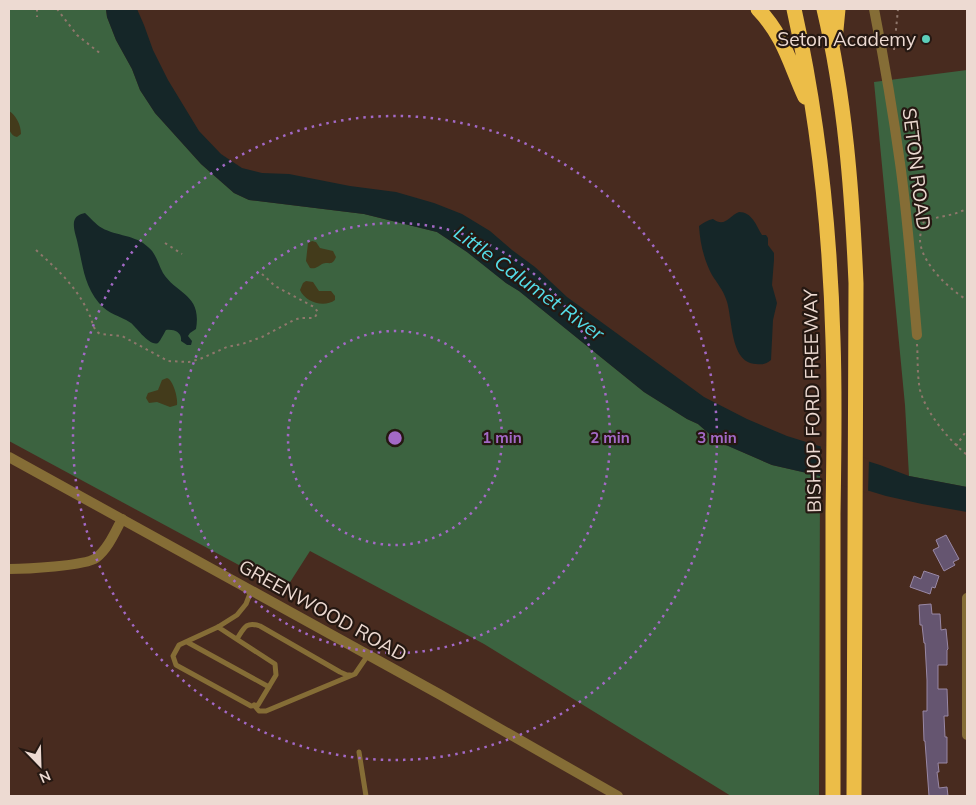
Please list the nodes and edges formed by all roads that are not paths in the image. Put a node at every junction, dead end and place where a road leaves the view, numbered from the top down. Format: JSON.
{"nodes":[{"id":1,"x":758,"y":9,"type":"edge"},
{"id":2,"x":794,"y":9,"type":"edge"},
{"id":3,"x":824,"y":9,"type":"edge"},
{"id":4,"x":838,"y":9,"type":"edge"},
{"id":5,"x":874,"y":9,"type":"edge"},
{"id":6,"x":833,"y":54,"type":"junction"},
{"id":7,"x":814,"y":116,"type":"junction"},
{"id":8,"x":917,"y":335,"type":"road end"},
{"id":9,"x":9,"y":457,"type":"edge"},
{"id":10,"x":122,"y":519,"type":"junction"},
{"id":11,"x":9,"y":570,"type":"edge"},
{"id":12,"x":251,"y":591,"type":"junction"},
{"id":13,"x":966,"y":598,"type":"edge"},
{"id":14,"x":218,"y":627,"type":"junction"},
{"id":15,"x":237,"y":639,"type":"junction"},
{"id":16,"x":187,"y":642,"type":"junction"},
{"id":17,"x":368,"y":655,"type":"junction"},
{"id":18,"x":350,"y":675,"type":"junction"},
{"id":19,"x":269,"y":687,"type":"junction"},
{"id":20,"x":254,"y":705,"type":"junction"},
{"id":21,"x":967,"y":735,"type":"edge"},
{"id":22,"x":359,"y":752,"type":"dead end"},
{"id":23,"x":366,"y":796,"type":"edge"},
{"id":24,"x":618,"y":796,"type":"edge"},
{"id":25,"x":833,"y":796,"type":"edge"},
{"id":26,"x":854,"y":796,"type":"edge"}],
"edges":[{"from":1,"to":7,"type":"highway"},
{"from":2,"to":7,"type":"highway","name":"BISHOP FORD FREEWAY"},
{"from":3,"to":6,"type":"highway"},
{"from":4,"to":6,"type":"highway"},
{"from":5,"to":8,"type":"street","name":"SETON ROAD"},
{"from":6,"to":26,"type":"highway"},
{"from":7,"to":25,"type":"highway","name":"BISHOP FORD FREEWAY"},
{"from":9,"to":10,"type":"street","name":"GREENWOOD ROAD"},
{"from":10,"to":11,"type":"street"},
{"from":10,"to":12,"type":"street","name":"GREENWOOD ROAD"},
{"from":12,"to":14,"type":"lane"},
{"from":12,"to":17,"type":"street","name":"GREENWOOD ROAD"},
{"from":13,"to":21,"type":"street"},
{"from":14,"to":15,"type":"lane"},
{"from":14,"to":16,"type":"lane"},
{"from":15,"to":18,"type":"lane"},
{"from":15,"to":19,"type":"lane"},
{"from":16,"to":19,"type":"lane"},
{"from":16,"to":20,"type":"lane"},
{"from":17,"to":18,"type":"lane"},
{"from":17,"to":24,"type":"street","name":"GREENWOOD ROAD"},
{"from":18,"to":20,"type":"lane"},
{"from":19,"to":20,"type":"lane"},
{"from":22,"to":23,"type":"lane"}]}
